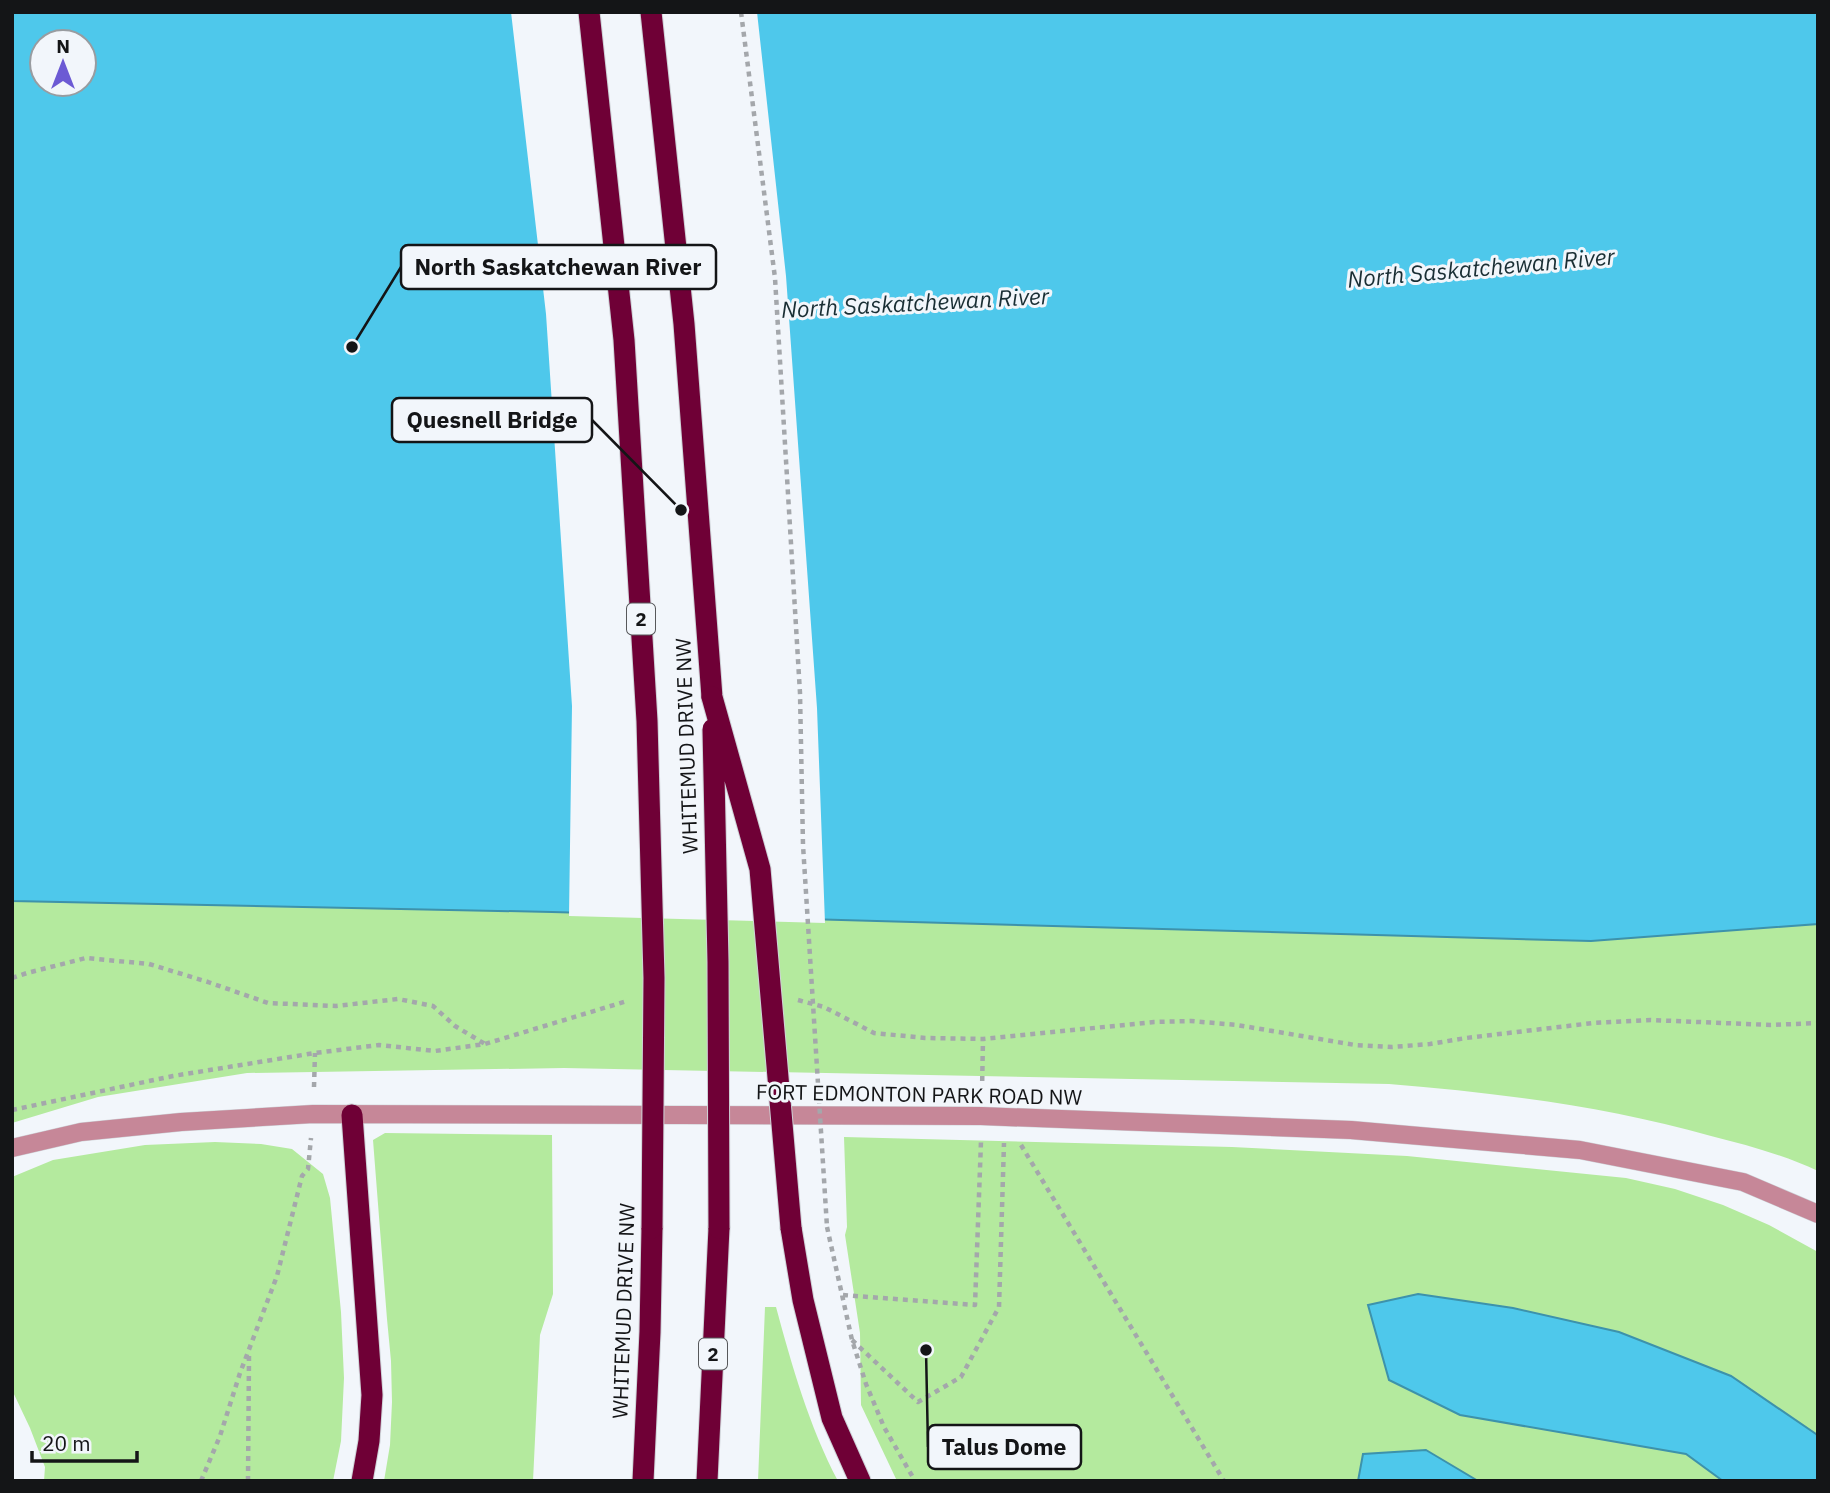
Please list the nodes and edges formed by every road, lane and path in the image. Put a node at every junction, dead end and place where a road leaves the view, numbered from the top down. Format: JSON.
{"nodes":[{"id":1,"x":589,"y":12,"type":"edge"},
{"id":2,"x":651,"y":12,"type":"edge"},
{"id":3,"x":741,"y":12,"type":"edge"},
{"id":4,"x":712,"y":697,"type":"junction"},
{"id":5,"x":12,"y":978,"type":"edge"},
{"id":6,"x":790,"y":998,"type":"dead end"},
{"id":7,"x":629,"y":1000,"type":"dead end"},
{"id":8,"x":1818,"y":1023,"type":"edge"},
{"id":9,"x":485,"y":1044,"type":"junction"},
{"id":10,"x":315,"y":1053,"type":"junction"},
{"id":11,"x":12,"y":1110,"type":"edge"},
{"id":12,"x":313,"y":1114,"type":"junction"},
{"id":13,"x":352,"y":1115,"type":"junction"},
{"id":14,"x":1005,"y":1117,"type":"junction"},
{"id":15,"x":981,"y":1137,"type":"dead end"},
{"id":16,"x":12,"y":1148,"type":"edge"},
{"id":17,"x":1818,"y":1214,"type":"edge"},
{"id":18,"x":843,"y":1295,"type":"junction"},
{"id":19,"x":852,"y":1340,"type":"junction"},
{"id":20,"x":249,"y":1352,"type":"junction"},
{"id":21,"x":201,"y":1481,"type":"edge"},
{"id":22,"x":248,"y":1481,"type":"edge"},
{"id":23,"x":362,"y":1481,"type":"edge"},
{"id":24,"x":643,"y":1481,"type":"edge"},
{"id":25,"x":707,"y":1481,"type":"edge"},
{"id":26,"x":860,"y":1481,"type":"edge"},
{"id":27,"x":915,"y":1481,"type":"edge"},
{"id":28,"x":1224,"y":1481,"type":"edge"}],
"edges":[{"from":1,"to":24,"type":"highway","name":"WHITEMUD DRIVE NW","number":"2","bridge":true},
{"from":2,"to":4,"type":"highway","name":"WHITEMUD DRIVE NW","number":"2"},
{"from":3,"to":18,"type":"path","bridge":true},
{"from":4,"to":25,"type":"highway","name":"WHITEMUD DRIVE NW","number":"2","bridge":true},
{"from":4,"to":26,"type":"highway","bridge":true},
{"from":5,"to":9,"type":"path"},
{"from":6,"to":8,"type":"path"},
{"from":7,"to":9,"type":"path"},
{"from":9,"to":10,"type":"path"},
{"from":10,"to":11,"type":"path"},
{"from":10,"to":12,"type":"path"},
{"from":12,"to":13,"type":"street","name":"FORT EDMONTON PARK ROAD NW"},
{"from":12,"to":16,"type":"street","name":"FORT EDMONTON PARK ROAD NW"},
{"from":12,"to":20,"type":"path"},
{"from":13,"to":14,"type":"street","name":"FORT EDMONTON PARK ROAD NW"},
{"from":13,"to":23,"type":"highway"},
{"from":14,"to":17,"type":"street","name":"FORT EDMONTON PARK ROAD NW"},
{"from":14,"to":19,"type":"path"},
{"from":14,"to":28,"type":"path"},
{"from":15,"to":18,"type":"path"},
{"from":18,"to":19,"type":"path"},
{"from":19,"to":27,"type":"path"},
{"from":20,"to":21,"type":"path"},
{"from":20,"to":22,"type":"path"}]}
